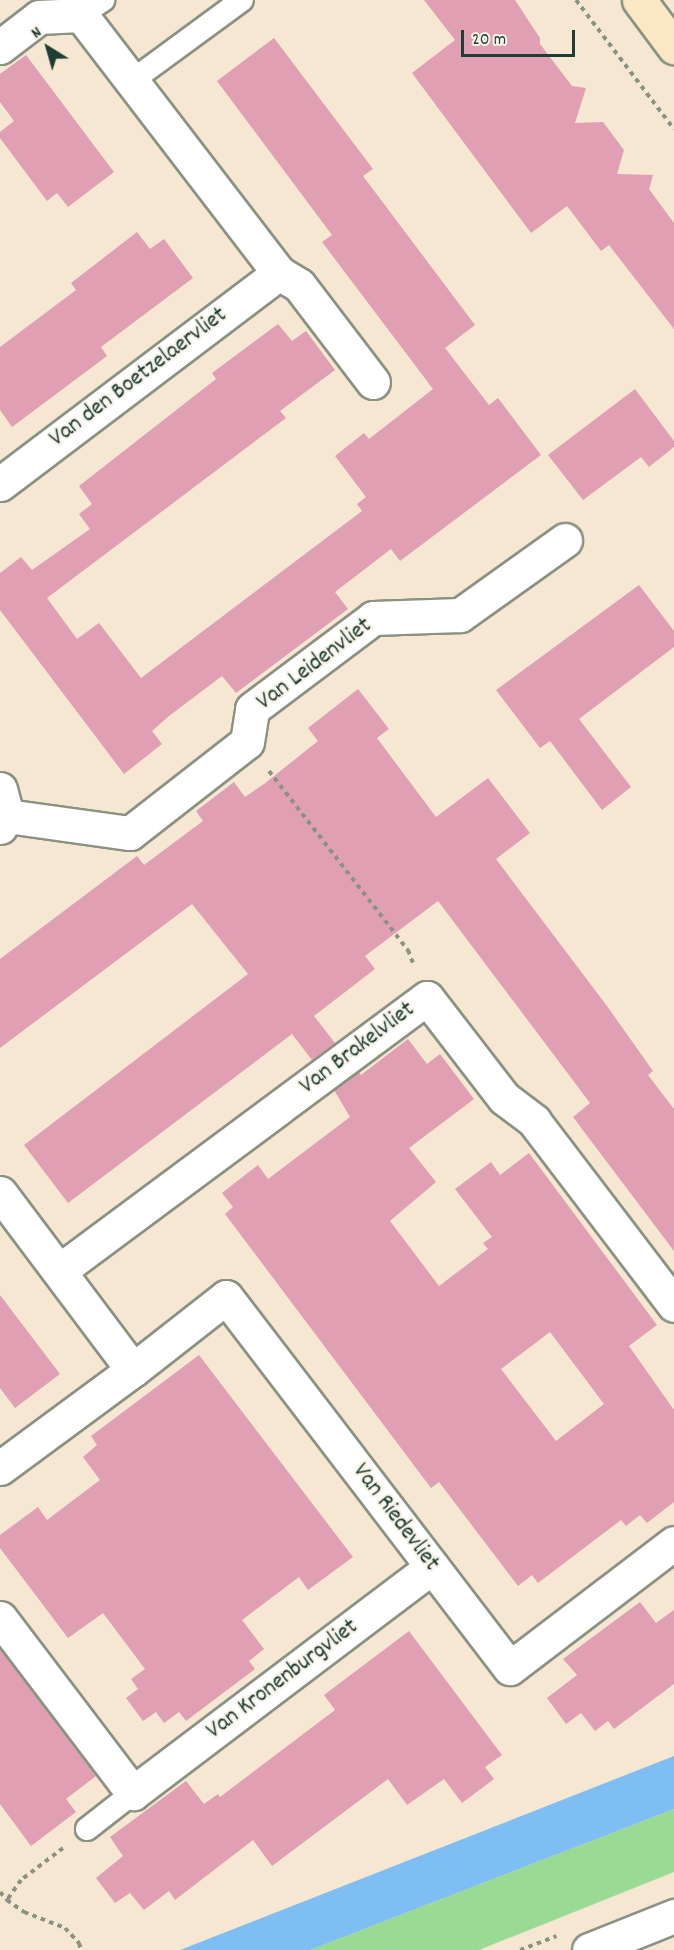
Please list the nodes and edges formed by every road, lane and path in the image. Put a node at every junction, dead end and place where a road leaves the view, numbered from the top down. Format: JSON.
{"nodes":[{"id":1,"x":242,"y":0,"type":"edge"},
{"id":2,"x":576,"y":0,"type":"edge"},
{"id":3,"x":639,"y":0,"type":"edge"},
{"id":4,"x":92,"y":8,"type":"edge"},
{"id":5,"x":0,"y":47,"type":"edge"},
{"id":6,"x":674,"y":47,"type":"edge"},
{"id":7,"x":133,"y":80,"type":"junction"},
{"id":8,"x":674,"y":129,"type":"edge"},
{"id":9,"x":279,"y":273,"type":"junction"},
{"id":10,"x":373,"y":382,"type":"dead end"},
{"id":11,"x":0,"y":484,"type":"edge"},
{"id":12,"x":565,"y":540,"type":"dead end"},
{"id":13,"x":247,"y":742,"type":"junction"},
{"id":14,"x":2,"y":810,"type":"edge"},
{"id":15,"x":427,"y":998,"type":"junction"},
{"id":16,"x":0,"y":1193,"type":"edge"},
{"id":17,"x":59,"y":1271,"type":"junction"},
{"id":18,"x":674,"y":1305,"type":"edge"},
{"id":19,"x":133,"y":1370,"type":"junction"},
{"id":20,"x":0,"y":1468,"type":"edge"},
{"id":21,"x":674,"y":1543,"type":"edge"},
{"id":22,"x":432,"y":1567,"type":"junction"},
{"id":23,"x":0,"y":1618,"type":"edge"},
{"id":24,"x":133,"y":1793,"type":"junction"},
{"id":25,"x":87,"y":1829,"type":"joint"},
{"id":26,"x":0,"y":1892,"type":"edge"},
{"id":27,"x":7,"y":1900,"type":"junction"},
{"id":28,"x":674,"y":1916,"type":"edge"},
{"id":29,"x":81,"y":1950,"type":"edge"},
{"id":30,"x":589,"y":1950,"type":"edge"}],
"edges":[{"from":1,"to":7,"type":"lane"},
{"from":2,"to":8,"type":"path"},
{"from":3,"to":6,"type":"main road"},
{"from":4,"to":5,"type":"street"},
{"from":4,"to":7,"type":"street"},
{"from":7,"to":9,"type":"street"},
{"from":9,"to":10,"type":"street"},
{"from":9,"to":11,"type":"street","name":"Van den Boetzelaervliet"},
{"from":12,"to":13,"type":"street","name":"Van Leidenvliet"},
{"from":13,"to":14,"type":"street","name":"Van Leidenvliet"},
{"from":13,"to":15,"type":"path","name":"Van Leidenvliet"},
{"from":15,"to":17,"type":"street","name":"Van Brakelvliet"},
{"from":15,"to":18,"type":"street","name":"Van Brakelvliet"},
{"from":16,"to":17,"type":"street"},
{"from":17,"to":19,"type":"street"},
{"from":19,"to":20,"type":"street","name":"Van Riedevliet"},
{"from":19,"to":22,"type":"street","name":"Van Riedevliet"},
{"from":21,"to":22,"type":"street","name":"Van Riedevliet"},
{"from":22,"to":24,"type":"street","name":"Van Kronenburgvliet"},
{"from":23,"to":24,"type":"street"},
{"from":24,"to":25,"type":"lane","name":"Van Kronenburgvliet"},
{"from":25,"to":27,"type":"path"},
{"from":26,"to":27,"type":"path"},
{"from":27,"to":29,"type":"path"},
{"from":28,"to":30,"type":"street"}]}
